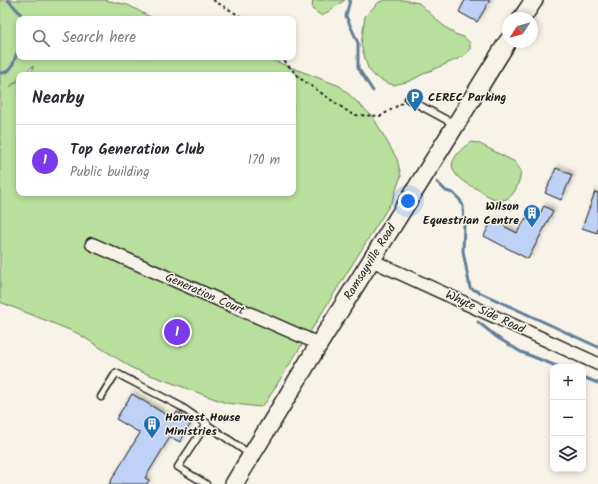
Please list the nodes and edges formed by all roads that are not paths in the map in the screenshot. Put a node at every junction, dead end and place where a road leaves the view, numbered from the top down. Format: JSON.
{"nodes":[{"id":1,"x":534,"y":0,"type":"edge"},
{"id":2,"x":526,"y":12,"type":"edge"},
{"id":3,"x":504,"y":48,"type":"edge"},
{"id":4,"x":408,"y":99,"type":"road end"},
{"id":5,"x":455,"y":125,"type":"junction"},
{"id":6,"x":92,"y":244,"type":"dead end"},
{"id":7,"x":371,"y":260,"type":"junction"},
{"id":8,"x":318,"y":344,"type":"junction"},
{"id":9,"x":598,"y":364,"type":"edge"},
{"id":10,"x":102,"y":397,"type":"dead end"},
{"id":11,"x":207,"y":423,"type":"junction"},
{"id":12,"x":252,"y":455,"type":"junction"},
{"id":13,"x":206,"y":484,"type":"edge"},
{"id":14,"x":234,"y":484,"type":"edge"}],
"edges":[{"from":1,"to":2,"type":"street"},
{"from":3,"to":5,"type":"street","name":"Ramsayville Road"},
{"from":4,"to":5,"type":"lane"},
{"from":5,"to":7,"type":"street","name":"Ramsayville Road"},
{"from":6,"to":8,"type":"street","name":"Generation Court"},
{"from":7,"to":8,"type":"street","name":"Ramsayville Road"},
{"from":7,"to":9,"type":"street","name":"Whyte Side Road"},
{"from":8,"to":12,"type":"street","name":"Ramsayville Road"},
{"from":10,"to":11,"type":"lane"},
{"from":11,"to":12,"type":"lane"},
{"from":11,"to":13,"type":"lane"},
{"from":12,"to":14,"type":"street","name":"Ramsayville Road"}]}
